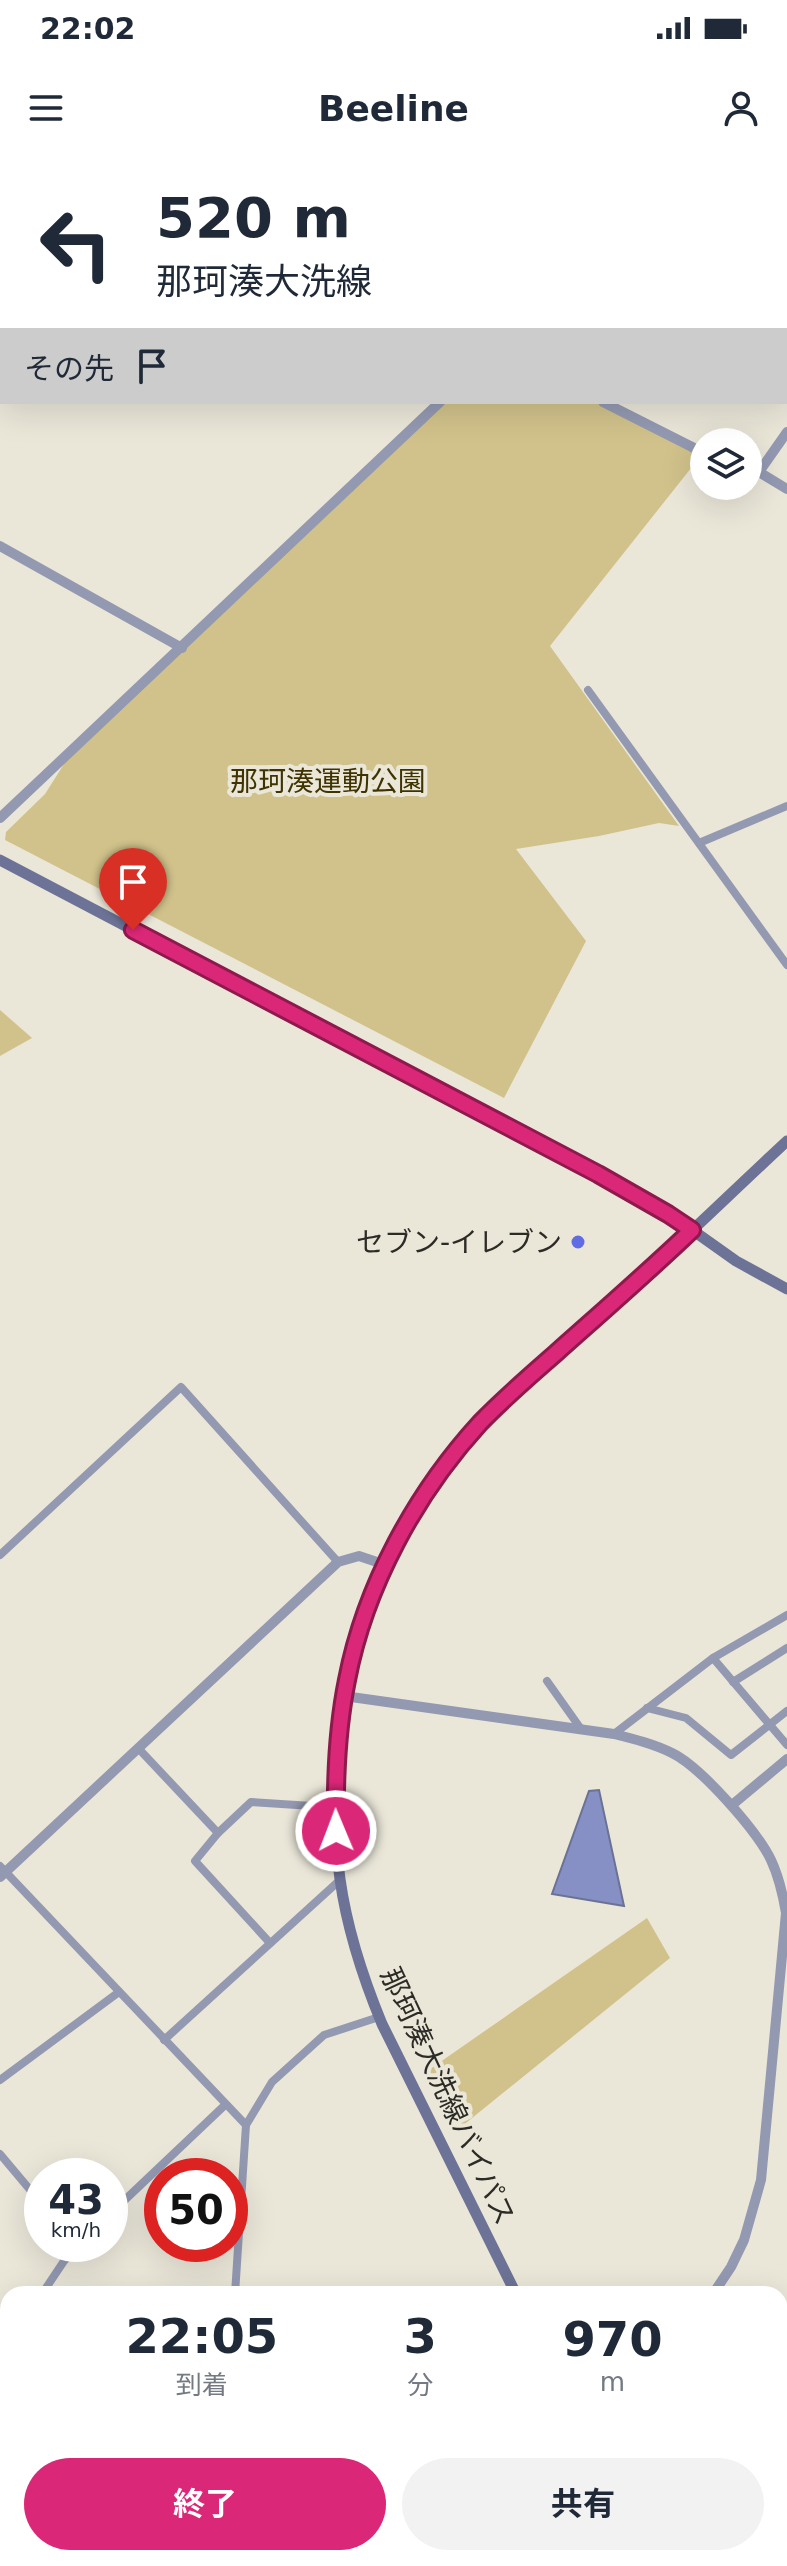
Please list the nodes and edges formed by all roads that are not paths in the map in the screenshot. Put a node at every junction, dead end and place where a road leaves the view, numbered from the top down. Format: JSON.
{"nodes":[{"id":1,"x":438,"y":404,"type":"edge"},
{"id":2,"x":607,"y":404,"type":"edge"},
{"id":3,"x":787,"y":432,"type":"edge"},
{"id":4,"x":690,"y":446,"type":"edge"},
{"id":5,"x":762,"y":461,"type":"edge"},
{"id":6,"x":762,"y":475,"type":"edge"},
{"id":7,"x":787,"y":489,"type":"edge"},
{"id":8,"x":0,"y":546,"type":"edge"},
{"id":9,"x":182,"y":648,"type":"junction"},
{"id":10,"x":588,"y":690,"type":"dead end"},
{"id":11,"x":787,"y":806,"type":"edge"},
{"id":12,"x":0,"y":818,"type":"edge"},
{"id":13,"x":699,"y":843,"type":"junction"},
{"id":14,"x":0,"y":860,"type":"edge"},
{"id":15,"x":787,"y":965,"type":"edge"},
{"id":16,"x":787,"y":1141,"type":"edge"},
{"id":17,"x":692,"y":1230,"type":"junction"},
{"id":18,"x":787,"y":1289,"type":"edge"},
{"id":19,"x":0,"y":1555,"type":"edge"},
{"id":20,"x":338,"y":1562,"type":"junction"},
{"id":21,"x":386,"y":1565,"type":"junction"},
{"id":22,"x":787,"y":1615,"type":"edge"},
{"id":23,"x":787,"y":1648,"type":"edge"},
{"id":24,"x":713,"y":1658,"type":"junction"},
{"id":25,"x":547,"y":1681,"type":"dead end"},
{"id":26,"x":733,"y":1682,"type":"junction"},
{"id":27,"x":344,"y":1696,"type":"junction"},
{"id":28,"x":647,"y":1708,"type":"junction"},
{"id":29,"x":787,"y":1711,"type":"edge"},
{"id":30,"x":769,"y":1723,"type":"junction"},
{"id":31,"x":581,"y":1729,"type":"junction"},
{"id":32,"x":614,"y":1734,"type":"junction"},
{"id":33,"x":787,"y":1745,"type":"edge"},
{"id":34,"x":138,"y":1748,"type":"junction"},
{"id":35,"x":787,"y":1759,"type":"edge"},
{"id":36,"x":732,"y":1805,"type":"junction"},
{"id":37,"x":312,"y":1806,"type":"dead end"},
{"id":38,"x":218,"y":1833,"type":"junction"},
{"id":39,"x":2,"y":1872,"type":"edge"},
{"id":40,"x":340,"y":1880,"type":"junction"},
{"id":41,"x":270,"y":1943,"type":"junction"},
{"id":42,"x":119,"y":1992,"type":"junction"},
{"id":43,"x":379,"y":2017,"type":"junction"},
{"id":44,"x":164,"y":2040,"type":"junction"},
{"id":45,"x":0,"y":2080,"type":"edge"},
{"id":46,"x":225,"y":2105,"type":"junction"},
{"id":47,"x":246,"y":2125,"type":"junction"},
{"id":48,"x":0,"y":2154,"type":"edge"},
{"id":49,"x":24,"y":2183,"type":"edge"},
{"id":50,"x":128,"y":2197,"type":"edge"},
{"id":51,"x":63,"y":2262,"type":"edge"},
{"id":52,"x":47,"y":2286,"type":"edge"},
{"id":53,"x":236,"y":2286,"type":"edge"},
{"id":54,"x":512,"y":2286,"type":"edge"},
{"id":55,"x":718,"y":2286,"type":"edge"}],
"edges":[{"from":1,"to":9,"type":"street"},
{"from":2,"to":4,"type":"street"},
{"from":3,"to":5,"type":"street"},
{"from":6,"to":7,"type":"street"},
{"from":8,"to":9,"type":"street"},
{"from":9,"to":12,"type":"street"},
{"from":10,"to":13,"type":"street"},
{"from":11,"to":13,"type":"street"},
{"from":13,"to":15,"type":"street"},
{"from":14,"to":17,"type":"main road"},
{"from":16,"to":17,"type":"main road","name":"那珂湊大洗線バイパス"},
{"from":17,"to":18,"type":"main road"},
{"from":17,"to":21,"type":"main road","name":"那珂湊大洗線バイパス"},
{"from":19,"to":20,"type":"street"},
{"from":20,"to":21,"type":"street"},
{"from":20,"to":34,"type":"street"},
{"from":21,"to":27,"type":"main road","name":"那珂湊大洗線バイパス"},
{"from":22,"to":24,"type":"street"},
{"from":23,"to":26,"type":"street"},
{"from":24,"to":26,"type":"street"},
{"from":24,"to":28,"type":"street"},
{"from":25,"to":31,"type":"street"},
{"from":26,"to":30,"type":"street"},
{"from":27,"to":31,"type":"street"},
{"from":27,"to":40,"type":"main road","name":"那珂湊大洗線バイパス"},
{"from":28,"to":30,"type":"street"},
{"from":28,"to":32,"type":"street"},
{"from":29,"to":30,"type":"street"},
{"from":30,"to":33,"type":"street"},
{"from":31,"to":32,"type":"street"},
{"from":32,"to":36,"type":"street"},
{"from":34,"to":38,"type":"street"},
{"from":34,"to":39,"type":"street"},
{"from":35,"to":36,"type":"street"},
{"from":36,"to":55,"type":"street"},
{"from":37,"to":38,"type":"street"},
{"from":38,"to":41,"type":"street"},
{"from":39,"to":42,"type":"street"},
{"from":40,"to":41,"type":"street"},
{"from":40,"to":43,"type":"main road","name":"那珂湊大洗線バイパス"},
{"from":41,"to":44,"type":"street"},
{"from":42,"to":44,"type":"street"},
{"from":42,"to":45,"type":"street"},
{"from":43,"to":47,"type":"street"},
{"from":43,"to":54,"type":"main road","name":"那珂湊大洗線バイパス"},
{"from":44,"to":46,"type":"street"},
{"from":46,"to":47,"type":"street"},
{"from":46,"to":50,"type":"street"},
{"from":47,"to":53,"type":"street"},
{"from":48,"to":49,"type":"street"},
{"from":51,"to":52,"type":"street"}]}
